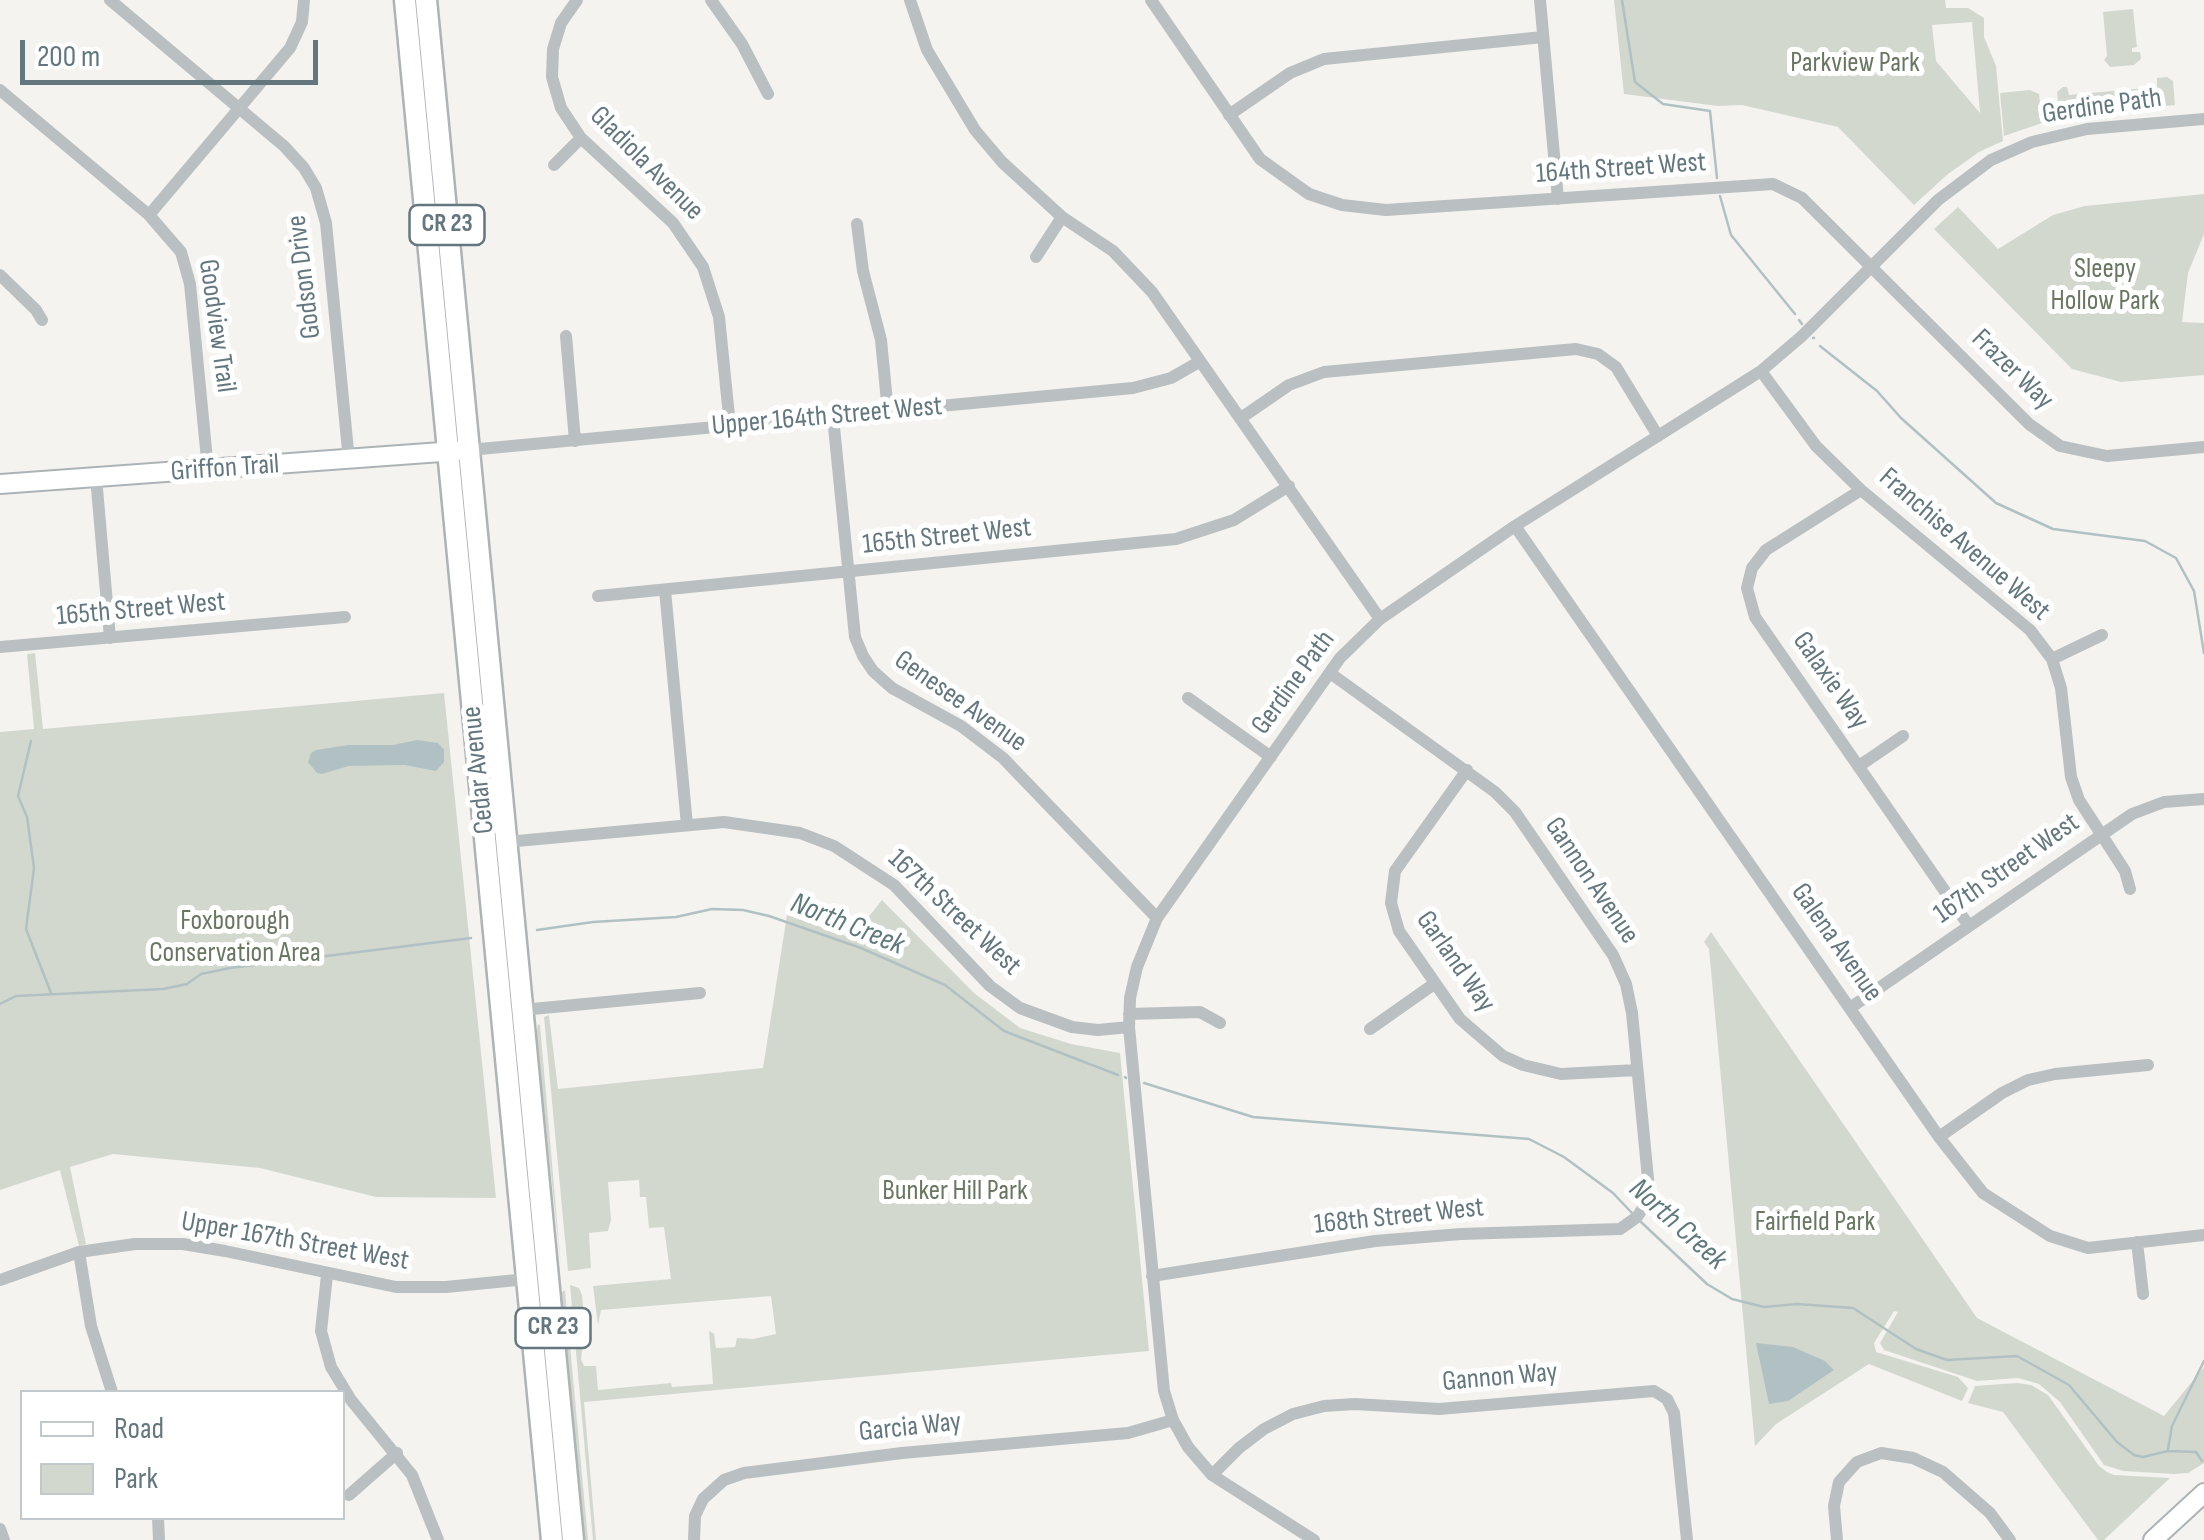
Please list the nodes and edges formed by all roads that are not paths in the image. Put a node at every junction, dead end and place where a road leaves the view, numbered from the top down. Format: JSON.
{"nodes":[{"id":1,"x":110,"y":0,"type":"edge"},
{"id":2,"x":304,"y":0,"type":"edge"},
{"id":3,"x":405,"y":0,"type":"edge"},
{"id":4,"x":426,"y":0,"type":"edge"},
{"id":5,"x":711,"y":0,"type":"edge"},
{"id":6,"x":910,"y":0,"type":"edge"},
{"id":7,"x":1151,"y":0,"type":"edge"},
{"id":8,"x":1540,"y":0,"type":"edge"},
{"id":9,"x":569,"y":3,"type":"edge"},
{"id":10,"x":1544,"y":37,"type":"junction"},
{"id":11,"x":0,"y":90,"type":"edge"},
{"id":12,"x":768,"y":94,"type":"dead end"},
{"id":13,"x":239,"y":109,"type":"junction"},
{"id":14,"x":1229,"y":115,"type":"junction"},
{"id":15,"x":2204,"y":119,"type":"edge"},
{"id":16,"x":581,"y":138,"type":"junction"},
{"id":17,"x":554,"y":165,"type":"dead end"},
{"id":18,"x":1558,"y":199,"type":"junction"},
{"id":19,"x":149,"y":214,"type":"junction"},
{"id":20,"x":1062,"y":217,"type":"junction"},
{"id":21,"x":857,"y":224,"type":"dead end"},
{"id":22,"x":1036,"y":256,"type":"dead end"},
{"id":23,"x":1872,"y":267,"type":"junction"},
{"id":24,"x":0,"y":275,"type":"edge"},
{"id":25,"x":42,"y":320,"type":"dead end"},
{"id":26,"x":566,"y":336,"type":"dead end"},
{"id":27,"x":1199,"y":362,"type":"junction"},
{"id":28,"x":1761,"y":371,"type":"junction"},
{"id":29,"x":888,"y":412,"type":"junction"},
{"id":30,"x":833,"y":417,"type":"junction"},
{"id":31,"x":1241,"y":418,"type":"junction"},
{"id":32,"x":730,"y":426,"type":"junction"},
{"id":33,"x":1658,"y":436,"type":"junction"},
{"id":34,"x":575,"y":441,"type":"junction"},
{"id":35,"x":2204,"y":447,"type":"edge"},
{"id":36,"x":459,"y":451,"type":"junction"},
{"id":37,"x":349,"y":461,"type":"junction"},
{"id":38,"x":208,"y":470,"type":"junction"},
{"id":39,"x":96,"y":478,"type":"junction"},
{"id":40,"x":0,"y":484,"type":"edge"},
{"id":41,"x":1289,"y":486,"type":"junction"},
{"id":42,"x":1861,"y":490,"type":"junction"},
{"id":43,"x":1515,"y":526,"type":"junction"},
{"id":44,"x":848,"y":572,"type":"junction"},
{"id":45,"x":665,"y":590,"type":"junction"},
{"id":46,"x":598,"y":596,"type":"dead end"},
{"id":47,"x":345,"y":617,"type":"dead end"},
{"id":48,"x":1380,"y":619,"type":"junction"},
{"id":49,"x":2102,"y":635,"type":"dead end"},
{"id":50,"x":110,"y":638,"type":"junction"},
{"id":51,"x":0,"y":647,"type":"edge"},
{"id":52,"x":2052,"y":659,"type":"junction"},
{"id":53,"x":1330,"y":673,"type":"junction"},
{"id":54,"x":1188,"y":698,"type":"dead end"},
{"id":55,"x":1903,"y":736,"type":"dead end"},
{"id":56,"x":1271,"y":756,"type":"junction"},
{"id":57,"x":1858,"y":766,"type":"junction"},
{"id":58,"x":1467,"y":770,"type":"junction"},
{"id":59,"x":480,"y":782,"type":"junction"},
{"id":60,"x":2204,"y":798,"type":"edge"},
{"id":61,"x":687,"y":825,"type":"junction"},
{"id":62,"x":2100,"y":835,"type":"junction"},
{"id":63,"x":506,"y":842,"type":"junction"},
{"id":64,"x":2130,"y":889,"type":"dead end"},
{"id":65,"x":1157,"y":918,"type":"junction"},
{"id":66,"x":1970,"y":926,"type":"junction"},
{"id":67,"x":1434,"y":984,"type":"junction"},
{"id":68,"x":700,"y":992,"type":"dead end"},
{"id":69,"x":1850,"y":1008,"type":"junction"},
{"id":70,"x":522,"y":1010,"type":"junction"},
{"id":71,"x":1129,"y":1020,"type":"junction"},
{"id":72,"x":1220,"y":1023,"type":"dead end"},
{"id":73,"x":1370,"y":1029,"type":"dead end"},
{"id":74,"x":2148,"y":1065,"type":"dead end"},
{"id":75,"x":1638,"y":1070,"type":"junction"},
{"id":76,"x":1939,"y":1137,"type":"junction"},
{"id":77,"x":1645,"y":1208,"type":"joint"},
{"id":78,"x":2204,"y":1234,"type":"edge"},
{"id":79,"x":2136,"y":1242,"type":"junction"},
{"id":80,"x":79,"y":1252,"type":"junction"},
{"id":81,"x":327,"y":1274,"type":"junction"},
{"id":82,"x":1152,"y":1276,"type":"junction"},
{"id":83,"x":527,"y":1279,"type":"junction"},
{"id":84,"x":0,"y":1280,"type":"edge"},
{"id":85,"x":2144,"y":1294,"type":"dead end"},
{"id":86,"x":111,"y":1390,"type":"edge"},
{"id":87,"x":345,"y":1390,"type":"edge"},
{"id":88,"x":345,"y":1390,"type":"edge"},
{"id":89,"x":1173,"y":1420,"type":"junction"},
{"id":90,"x":397,"y":1453,"type":"junction"},
{"id":91,"x":1212,"y":1474,"type":"junction"},
{"id":92,"x":2204,"y":1493,"type":"edge"},
{"id":93,"x":349,"y":1495,"type":"dead end"},
{"id":94,"x":0,"y":1529,"type":"edge"},
{"id":95,"x":4,"y":1540,"type":"edge"},
{"id":96,"x":438,"y":1540,"type":"edge"},
{"id":97,"x":552,"y":1540,"type":"edge"},
{"id":98,"x":573,"y":1540,"type":"edge"},
{"id":99,"x":694,"y":1540,"type":"edge"},
{"id":100,"x":1314,"y":1540,"type":"edge"},
{"id":101,"x":1687,"y":1540,"type":"edge"},
{"id":102,"x":1837,"y":1540,"type":"edge"},
{"id":103,"x":2010,"y":1540,"type":"edge"},
{"id":104,"x":2153,"y":1540,"type":"edge"}],
"edges":[{"from":1,"to":13,"type":"street","name":"Godson Drive"},
{"from":2,"to":13,"type":"street"},
{"from":3,"to":36,"type":"main road","name":"Cedar Avenue","number":"CR 23"},
{"from":4,"to":36,"type":"main road","name":"Cedar Avenue","number":"CR 23"},
{"from":5,"to":12,"type":"street"},
{"from":6,"to":20,"type":"street"},
{"from":7,"to":14,"type":"street","name":"164th Street West"},
{"from":8,"to":10,"type":"street"},
{"from":9,"to":16,"type":"street","name":"Gladiola Avenue"},
{"from":10,"to":14,"type":"street"},
{"from":10,"to":18,"type":"street"},
{"from":11,"to":19,"type":"street","name":"Goodview Trail"},
{"from":13,"to":19,"type":"street"},
{"from":13,"to":37,"type":"street","name":"Godson Drive"},
{"from":14,"to":18,"type":"street","name":"164th Street West"},
{"from":15,"to":23,"type":"street","name":"Gerdine Path"},
{"from":16,"to":17,"type":"street"},
{"from":16,"to":32,"type":"street","name":"Gladiola Avenue"},
{"from":18,"to":23,"type":"street","name":"164th Street West"},
{"from":19,"to":38,"type":"street","name":"Goodview Trail"},
{"from":20,"to":22,"type":"street"},
{"from":20,"to":27,"type":"street"},
{"from":21,"to":29,"type":"street"},
{"from":23,"to":28,"type":"street","name":"Gerdine Path"},
{"from":23,"to":35,"type":"street","name":"Frazer Way"},
{"from":24,"to":25,"type":"street"},
{"from":26,"to":34,"type":"street"},
{"from":27,"to":29,"type":"street","name":"Upper 164th Street West"},
{"from":27,"to":31,"type":"street"},
{"from":28,"to":33,"type":"street","name":"Gerdine Path"},
{"from":28,"to":42,"type":"street","name":"Franchise Avenue West"},
{"from":29,"to":30,"type":"street","name":"Upper 164th Street West"},
{"from":30,"to":32,"type":"street","name":"Upper 164th Street West"},
{"from":30,"to":44,"type":"street","name":"Genesee Avenue"},
{"from":31,"to":33,"type":"street"},
{"from":31,"to":41,"type":"street"},
{"from":32,"to":34,"type":"street","name":"Upper 164th Street West"},
{"from":33,"to":43,"type":"street","name":"Gerdine Path"},
{"from":34,"to":36,"type":"street","name":"Upper 164th Street West"},
{"from":36,"to":37,"type":"street","name":"Griffon Trail"},
{"from":36,"to":59,"type":"main road","name":"Cedar Avenue","number":"CR 23"},
{"from":36,"to":63,"type":"main road","name":"Cedar Avenue","number":"CR 23"},
{"from":37,"to":38,"type":"street","name":"Griffon Trail"},
{"from":38,"to":39,"type":"street","name":"Griffon Trail"},
{"from":39,"to":40,"type":"street","name":"Griffon Trail"},
{"from":39,"to":50,"type":"street"},
{"from":41,"to":44,"type":"street","name":"165th Street West"},
{"from":41,"to":48,"type":"street"},
{"from":42,"to":52,"type":"street","name":"Franchise Avenue West"},
{"from":42,"to":57,"type":"street","name":"Galaxie Way"},
{"from":43,"to":48,"type":"street","name":"Gerdine Path"},
{"from":43,"to":69,"type":"street","name":"Galena Avenue"},
{"from":44,"to":45,"type":"street","name":"165th Street West"},
{"from":44,"to":65,"type":"street","name":"Genesee Avenue"},
{"from":45,"to":46,"type":"street","name":"165th Street West"},
{"from":45,"to":61,"type":"street"},
{"from":47,"to":50,"type":"street","name":"165th Street West"},
{"from":48,"to":53,"type":"street","name":"Gerdine Path"},
{"from":49,"to":52,"type":"street"},
{"from":50,"to":51,"type":"street","name":"165th Street West"},
{"from":52,"to":62,"type":"street","name":"Franchise Avenue West"},
{"from":53,"to":56,"type":"street","name":"Gerdine Path"},
{"from":53,"to":58,"type":"street","name":"Gannon Avenue"},
{"from":54,"to":56,"type":"street"},
{"from":55,"to":57,"type":"street"},
{"from":56,"to":65,"type":"street","name":"Gerdine Path"},
{"from":57,"to":66,"type":"street","name":"Galaxie Way"},
{"from":58,"to":67,"type":"street","name":"Garland Way"},
{"from":58,"to":75,"type":"street","name":"Gannon Avenue"},
{"from":59,"to":63,"type":"main road"},
{"from":59,"to":83,"type":"main road","name":"Cedar Avenue","number":"CR 23"},
{"from":60,"to":62,"type":"street","name":"167th Street West"},
{"from":61,"to":63,"type":"street","name":"167th Street West"},
{"from":61,"to":71,"type":"street","name":"167th Street West"},
{"from":62,"to":64,"type":"street","name":"Franchise Avenue West"},
{"from":62,"to":66,"type":"street","name":"167th Street West"},
{"from":63,"to":70,"type":"main road","name":"Cedar Avenue","number":"CR 23"},
{"from":65,"to":71,"type":"street","name":"Gerdine Path"},
{"from":66,"to":69,"type":"street","name":"167th Street West"},
{"from":67,"to":73,"type":"street"},
{"from":67,"to":75,"type":"street","name":"Garland Way"},
{"from":68,"to":70,"type":"street"},
{"from":69,"to":76,"type":"street","name":"Galena Avenue"},
{"from":70,"to":98,"type":"main road","name":"Cedar Avenue","number":"CR 23"},
{"from":71,"to":72,"type":"street","name":"167th Street West"},
{"from":71,"to":82,"type":"street","name":"Gerdine Path"},
{"from":74,"to":76,"type":"street"},
{"from":75,"to":77,"type":"street","name":"Gannon Avenue"},
{"from":76,"to":79,"type":"street","name":"Galena Avenue"},
{"from":77,"to":82,"type":"street","name":"168th Street West"},
{"from":78,"to":79,"type":"street","name":"Galena Avenue"},
{"from":79,"to":85,"type":"street"},
{"from":80,"to":81,"type":"street","name":"Upper 167th Street West"},
{"from":80,"to":84,"type":"street","name":"Upper 167th Street West"},
{"from":80,"to":86,"type":"street"},
{"from":81,"to":83,"type":"street","name":"Upper 167th Street West"},
{"from":81,"to":87,"type":"street"},
{"from":82,"to":89,"type":"street","name":"Gerdine Path"},
{"from":83,"to":97,"type":"main road","name":"Cedar Avenue","number":"CR 23"},
{"from":88,"to":90,"type":"street"},
{"from":89,"to":91,"type":"street","name":"Gerdine Path"},
{"from":89,"to":99,"type":"street","name":"Garcia Way"},
{"from":90,"to":93,"type":"street"},
{"from":90,"to":96,"type":"street"},
{"from":91,"to":100,"type":"street","name":"Gerdine Path"},
{"from":91,"to":101,"type":"street","name":"Gannon Way"},
{"from":92,"to":104,"type":"street"},
{"from":94,"to":95,"type":"street"},
{"from":102,"to":103,"type":"street"}]}
